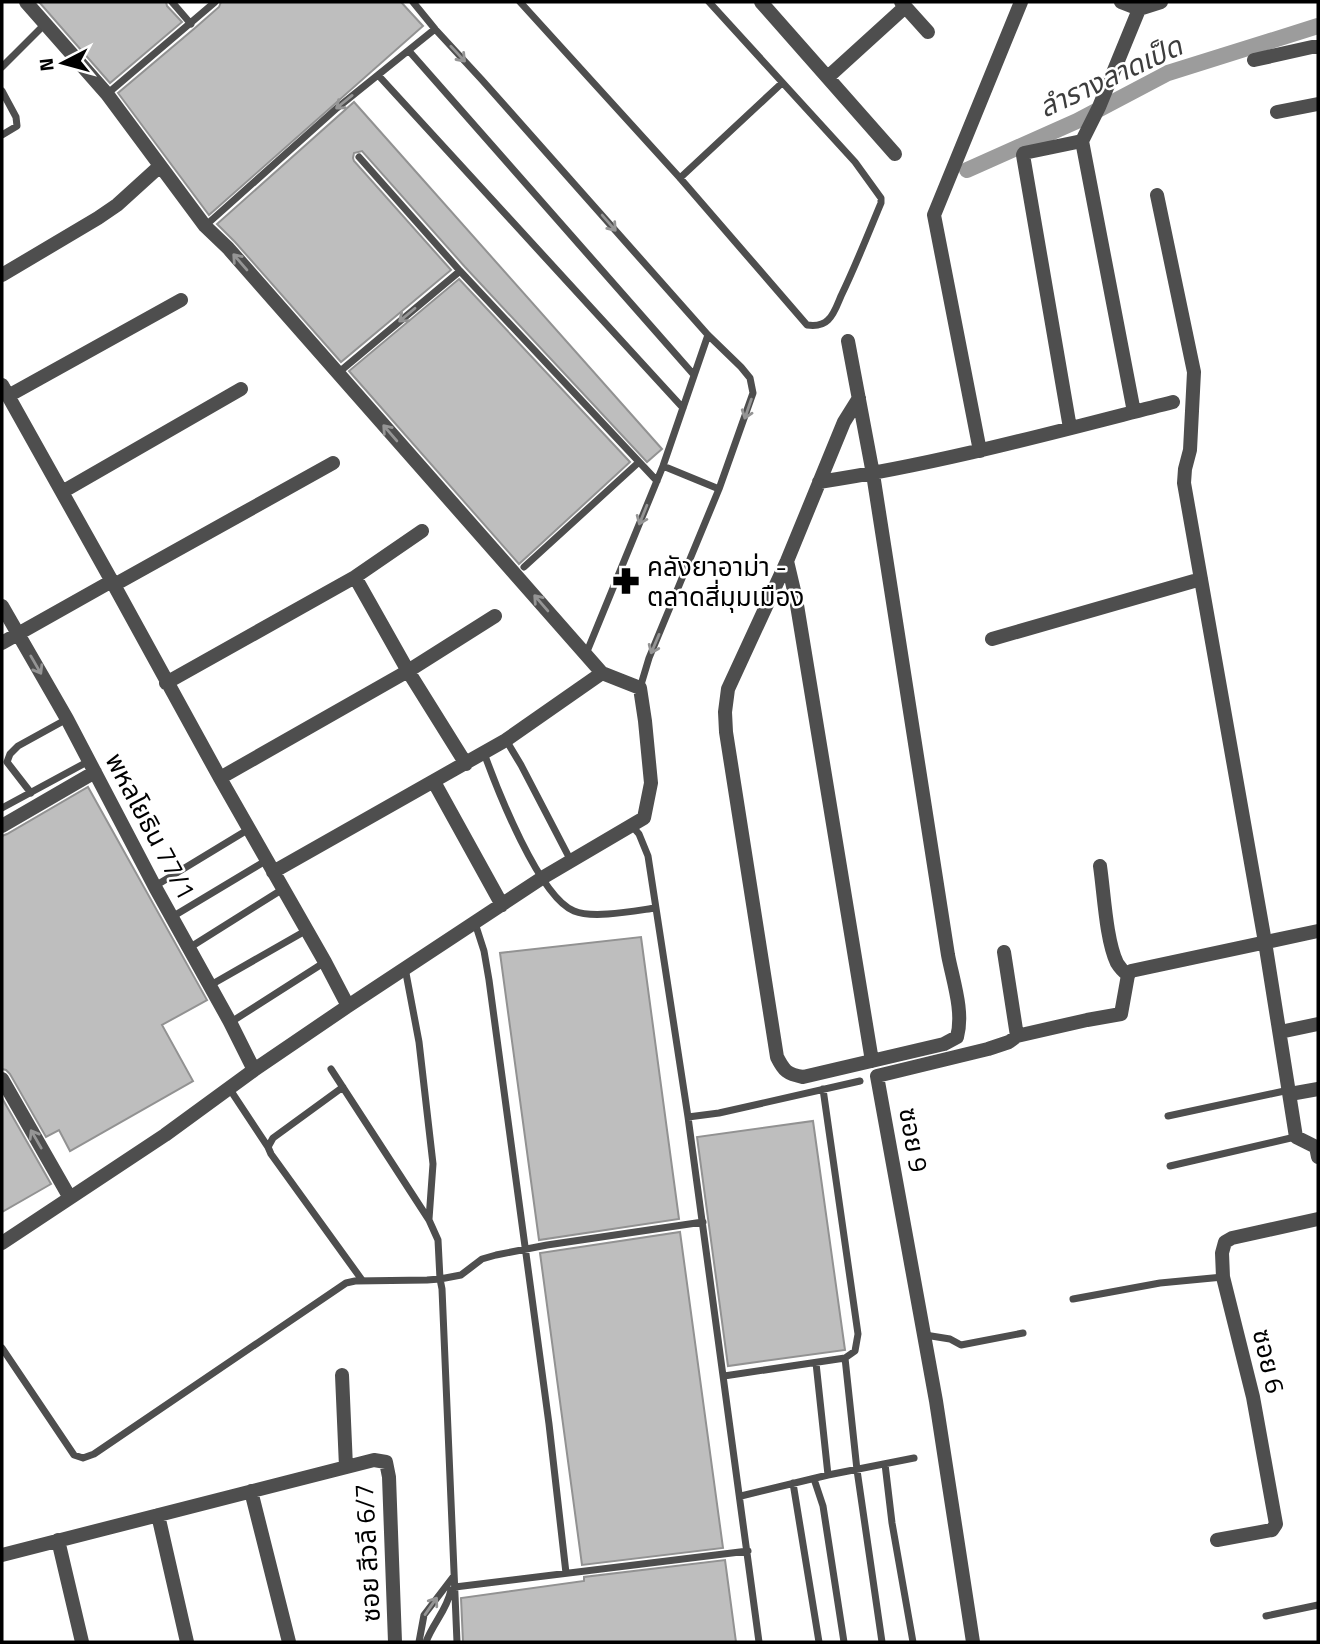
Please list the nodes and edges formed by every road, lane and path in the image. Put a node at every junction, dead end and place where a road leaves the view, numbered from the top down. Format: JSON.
{"nodes":[{"id":1,"x":26,"y":2,"type":"edge"},
{"id":2,"x":172,"y":2,"type":"edge"},
{"id":3,"x":215,"y":2,"type":"edge"},
{"id":4,"x":414,"y":2,"type":"edge"},
{"id":5,"x":520,"y":2,"type":"edge"},
{"id":6,"x":709,"y":2,"type":"edge"},
{"id":7,"x":761,"y":2,"type":"edge"},
{"id":8,"x":1021,"y":2,"type":"edge"},
{"id":9,"x":1121,"y":2,"type":"edge"},
{"id":10,"x":1161,"y":2,"type":"edge"},
{"id":11,"x":903,"y":4,"type":"edge"},
{"id":12,"x":1140,"y":5,"type":"edge"},
{"id":13,"x":46,"y":24,"type":"junction"},
{"id":14,"x":191,"y":24,"type":"junction"},
{"id":15,"x":435,"y":29,"type":"junction"},
{"id":16,"x":928,"y":32,"type":"dead end"},
{"id":17,"x":1318,"y":47,"type":"edge"},
{"id":18,"x":409,"y":51,"type":"junction"},
{"id":19,"x":1254,"y":60,"type":"dead end"},
{"id":20,"x":2,"y":67,"type":"edge"},
{"id":21,"x":378,"y":75,"type":"junction"},
{"id":22,"x":828,"y":77,"type":"junction"},
{"id":23,"x":782,"y":83,"type":"junction"},
{"id":24,"x":2,"y":91,"type":"edge"},
{"id":25,"x":107,"y":94,"type":"junction"},
{"id":26,"x":1318,"y":104,"type":"edge"},
{"id":27,"x":1276,"y":112,"type":"dead end"},
{"id":28,"x":2,"y":135,"type":"edge"},
{"id":29,"x":1082,"y":141,"type":"junction"},
{"id":30,"x":895,"y":154,"type":"dead end"},
{"id":31,"x":359,"y":157,"type":"dead end"},
{"id":32,"x":160,"y":166,"type":"junction"},
{"id":33,"x":680,"y":178,"type":"junction"},
{"id":34,"x":1157,"y":195,"type":"dead end"},
{"id":35,"x":205,"y":226,"type":"junction"},
{"id":36,"x":460,"y":271,"type":"junction"},
{"id":37,"x":2,"y":275,"type":"edge"},
{"id":38,"x":181,"y":300,"type":"dead end"},
{"id":39,"x":708,"y":335,"type":"junction"},
{"id":40,"x":848,"y":341,"type":"dead end"},
{"id":41,"x":338,"y":373,"type":"junction"},
{"id":42,"x":694,"y":375,"type":"junction"},
{"id":43,"x":241,"y":389,"type":"dead end"},
{"id":44,"x":5,"y":390,"type":"edge"},
{"id":45,"x":859,"y":398,"type":"junction"},
{"id":46,"x":1173,"y":402,"type":"dead end"},
{"id":47,"x":683,"y":408,"type":"junction"},
{"id":48,"x":1133,"y":412,"type":"junction"},
{"id":49,"x":1070,"y":428,"type":"junction"},
{"id":50,"x":980,"y":451,"type":"junction"},
{"id":51,"x":639,"y":462,"type":"junction"},
{"id":52,"x":333,"y":463,"type":"dead end"},
{"id":53,"x":663,"y":466,"type":"junction"},
{"id":54,"x":873,"y":474,"type":"junction"},
{"id":55,"x":657,"y":481,"type":"junction"},
{"id":56,"x":819,"y":482,"type":"junction"},
{"id":57,"x":719,"y":489,"type":"junction"},
{"id":58,"x":62,"y":492,"type":"junction"},
{"id":59,"x":422,"y":531,"type":"dead end"},
{"id":60,"x":787,"y":561,"type":"junction"},
{"id":61,"x":524,"y":567,"type":"dead end"},
{"id":62,"x":355,"y":576,"type":"junction"},
{"id":63,"x":1201,"y":579,"type":"junction"},
{"id":64,"x":113,"y":583,"type":"junction"},
{"id":65,"x":2,"y":606,"type":"edge"},
{"id":66,"x":495,"y":616,"type":"dead end"},
{"id":67,"x":18,"y":634,"type":"junction"},
{"id":68,"x":992,"y":639,"type":"dead end"},
{"id":69,"x":2,"y":643,"type":"edge"},
{"id":70,"x":586,"y":654,"type":"junction"},
{"id":71,"x":408,"y":671,"type":"junction"},
{"id":72,"x":602,"y":673,"type":"junction"},
{"id":73,"x":166,"y":682,"type":"junction"},
{"id":74,"x":640,"y":688,"type":"junction"},
{"id":75,"x":67,"y":719,"type":"junction"},
{"id":76,"x":506,"y":740,"type":"junction"},
{"id":77,"x":484,"y":753,"type":"junction"},
{"id":78,"x":466,"y":764,"type":"junction"},
{"id":79,"x":92,"y":766,"type":"junction"},
{"id":80,"x":220,"y":778,"type":"junction"},
{"id":81,"x":434,"y":782,"type":"junction"},
{"id":82,"x":31,"y":793,"type":"junction"},
{"id":83,"x":2,"y":808,"type":"edge"},
{"id":84,"x":2,"y":826,"type":"edge"},
{"id":85,"x":632,"y":826,"type":"junction"},
{"id":86,"x":249,"y":829,"type":"junction"},
{"id":87,"x":571,"y":862,"type":"junction"},
{"id":88,"x":270,"y":866,"type":"junction"},
{"id":89,"x":1100,"y":866,"type":"dead end"},
{"id":90,"x":542,"y":878,"type":"junction"},
{"id":91,"x":155,"y":887,"type":"junction"},
{"id":92,"x":283,"y":889,"type":"junction"},
{"id":93,"x":502,"y":905,"type":"junction"},
{"id":94,"x":655,"y":908,"type":"junction"},
{"id":95,"x":172,"y":918,"type":"junction"},
{"id":96,"x":475,"y":923,"type":"junction"},
{"id":97,"x":307,"y":930,"type":"junction"},
{"id":98,"x":1318,"y":931,"type":"edge"},
{"id":99,"x":1265,"y":942,"type":"junction"},
{"id":100,"x":188,"y":948,"type":"junction"},
{"id":101,"x":1004,"y":952,"type":"dead end"},
{"id":102,"x":325,"y":962,"type":"junction"},
{"id":103,"x":405,"y":968,"type":"junction"},
{"id":104,"x":1128,"y":975,"type":"junction"},
{"id":105,"x":209,"y":986,"type":"junction"},
{"id":106,"x":348,"y":1006,"type":"junction"},
{"id":107,"x":230,"y":1022,"type":"junction"},
{"id":108,"x":1318,"y":1024,"type":"edge"},
{"id":109,"x":1280,"y":1032,"type":"junction"},
{"id":110,"x":1017,"y":1036,"type":"junction"},
{"id":111,"x":872,"y":1061,"type":"junction"},
{"id":112,"x":331,"y":1069,"type":"dead end"},
{"id":113,"x":254,"y":1070,"type":"junction"},
{"id":114,"x":2,"y":1079,"type":"edge"},
{"id":115,"x":860,"y":1081,"type":"dead end"},
{"id":116,"x":343,"y":1087,"type":"junction"},
{"id":117,"x":229,"y":1088,"type":"junction"},
{"id":118,"x":1318,"y":1089,"type":"edge"},
{"id":119,"x":823,"y":1090,"type":"junction"},
{"id":120,"x":1290,"y":1092,"type":"junction"},
{"id":121,"x":1168,"y":1116,"type":"dead end"},
{"id":122,"x":688,"y":1118,"type":"junction"},
{"id":123,"x":1296,"y":1137,"type":"junction"},
{"id":124,"x":268,"y":1147,"type":"junction"},
{"id":125,"x":1318,"y":1157,"type":"edge"},
{"id":126,"x":1170,"y":1166,"type":"dead end"},
{"id":127,"x":70,"y":1198,"type":"junction"},
{"id":128,"x":1318,"y":1219,"type":"edge"},
{"id":129,"x":429,"y":1220,"type":"junction"},
{"id":130,"x":703,"y":1222,"type":"junction"},
{"id":131,"x":2,"y":1243,"type":"edge"},
{"id":132,"x":525,"y":1250,"type":"junction"},
{"id":133,"x":1223,"y":1277,"type":"junction"},
{"id":134,"x":440,"y":1279,"type":"junction"},
{"id":135,"x":362,"y":1280,"type":"junction"},
{"id":136,"x":1073,"y":1298,"type":"dead end"},
{"id":137,"x":1023,"y":1333,"type":"dead end"},
{"id":138,"x":924,"y":1335,"type":"junction"},
{"id":139,"x":2,"y":1348,"type":"edge"},
{"id":140,"x":845,"y":1358,"type":"junction"},
{"id":141,"x":816,"y":1363,"type":"junction"},
{"id":142,"x":342,"y":1374,"type":"dead end"},
{"id":143,"x":724,"y":1376,"type":"junction"},
{"id":144,"x":914,"y":1458,"type":"dead end"},
{"id":145,"x":885,"y":1464,"type":"junction"},
{"id":146,"x":346,"y":1467,"type":"junction"},
{"id":147,"x":858,"y":1470,"type":"junction"},
{"id":148,"x":828,"y":1475,"type":"junction"},
{"id":149,"x":814,"y":1479,"type":"junction"},
{"id":150,"x":793,"y":1483,"type":"junction"},
{"id":151,"x":251,"y":1491,"type":"junction"},
{"id":152,"x":741,"y":1496,"type":"junction"},
{"id":153,"x":158,"y":1515,"type":"junction"},
{"id":154,"x":58,"y":1540,"type":"junction"},
{"id":155,"x":1217,"y":1540,"type":"dead end"},
{"id":156,"x":748,"y":1551,"type":"junction"},
{"id":157,"x":2,"y":1555,"type":"edge"},
{"id":158,"x":566,"y":1573,"type":"junction"},
{"id":159,"x":454,"y":1576,"type":"junction"},
{"id":160,"x":454,"y":1587,"type":"junction"},
{"id":161,"x":1318,"y":1605,"type":"edge"},
{"id":162,"x":1266,"y":1616,"type":"dead end"},
{"id":163,"x":82,"y":1642,"type":"edge"},
{"id":164,"x":187,"y":1642,"type":"edge"},
{"id":165,"x":289,"y":1642,"type":"edge"},
{"id":166,"x":396,"y":1642,"type":"edge"},
{"id":167,"x":419,"y":1642,"type":"edge"},
{"id":168,"x":426,"y":1642,"type":"edge"},
{"id":169,"x":456,"y":1642,"type":"edge"},
{"id":170,"x":759,"y":1642,"type":"edge"},
{"id":171,"x":819,"y":1642,"type":"edge"},
{"id":172,"x":844,"y":1642,"type":"edge"},
{"id":173,"x":882,"y":1642,"type":"edge"},
{"id":174,"x":913,"y":1642,"type":"edge"},
{"id":175,"x":973,"y":1642,"type":"edge"}],
"edges":[{"from":1,"to":13,"type":"street"},
{"from":2,"to":14,"type":"lane"},
{"from":3,"to":14,"type":"lane"},
{"from":4,"to":15,"type":"lane"},
{"from":5,"to":33,"type":"lane"},
{"from":6,"to":23,"type":"lane"},
{"from":7,"to":22,"type":"street"},
{"from":8,"to":50,"type":"street"},
{"from":9,"to":12,"type":"street"},
{"from":10,"to":12,"type":"street"},
{"from":11,"to":16,"type":"street"},
{"from":11,"to":22,"type":"street"},
{"from":12,"to":29,"type":"street"},
{"from":13,"to":20,"type":"lane"},
{"from":13,"to":25,"type":"street"},
{"from":14,"to":25,"type":"lane"},
{"from":15,"to":18,"type":"lane"},
{"from":15,"to":39,"type":"lane","one_way":true},
{"from":17,"to":19,"type":"street"},
{"from":18,"to":21,"type":"lane"},
{"from":18,"to":42,"type":"lane"},
{"from":21,"to":35,"type":"lane","one_way":true},
{"from":21,"to":47,"type":"lane"},
{"from":22,"to":30,"type":"street"},
{"from":23,"to":33,"type":"lane"},
{"from":23,"to":33,"type":"lane"},
{"from":24,"to":28,"type":"lane"},
{"from":25,"to":32,"type":"street"},
{"from":26,"to":27,"type":"street"},
{"from":29,"to":48,"type":"street"},
{"from":29,"to":49,"type":"street"},
{"from":31,"to":36,"type":"lane"},
{"from":32,"to":35,"type":"street"},
{"from":32,"to":37,"type":"street"},
{"from":34,"to":63,"type":"street"},
{"from":41,"to":35,"type":"street","one_way":true},
{"from":36,"to":41,"type":"lane","one_way":true},
{"from":36,"to":51,"type":"lane"},
{"from":38,"to":44,"type":"street"},
{"from":39,"to":42,"type":"lane"},
{"from":39,"to":57,"type":"lane","one_way":true},
{"from":40,"to":45,"type":"street"},
{"from":70,"to":41,"type":"street","one_way":true},
{"from":42,"to":47,"type":"lane"},
{"from":43,"to":58,"type":"street"},
{"from":44,"to":58,"type":"street"},
{"from":45,"to":54,"type":"street"},
{"from":45,"to":56,"type":"street"},
{"from":46,"to":48,"type":"street"},
{"from":47,"to":53,"type":"lane"},
{"from":48,"to":49,"type":"street"},
{"from":49,"to":50,"type":"street"},
{"from":50,"to":54,"type":"street"},
{"from":51,"to":55,"type":"lane"},
{"from":51,"to":61,"type":"lane"},
{"from":52,"to":64,"type":"street"},
{"from":53,"to":55,"type":"lane"},
{"from":53,"to":57,"type":"lane"},
{"from":54,"to":56,"type":"street"},
{"from":54,"to":111,"type":"street"},
{"from":55,"to":70,"type":"lane","one_way":true},
{"from":56,"to":60,"type":"street"},
{"from":57,"to":74,"type":"lane","one_way":true},
{"from":58,"to":64,"type":"street"},
{"from":59,"to":62,"type":"street"},
{"from":60,"to":111,"type":"street"},
{"from":60,"to":111,"type":"street"},
{"from":62,"to":71,"type":"street"},
{"from":62,"to":73,"type":"street"},
{"from":63,"to":68,"type":"street"},
{"from":63,"to":99,"type":"street"},
{"from":64,"to":67,"type":"street"},
{"from":64,"to":73,"type":"street"},
{"from":65,"to":67,"type":"street","name":"พหลโยธิน 77/1"},
{"from":66,"to":71,"type":"street"},
{"from":67,"to":69,"type":"street"},
{"from":67,"to":75,"type":"street","name":"พหลโยธิน 77/1","one_way":true},
{"from":70,"to":72,"type":"street"},
{"from":71,"to":78,"type":"street"},
{"from":71,"to":80,"type":"street"},
{"from":72,"to":74,"type":"street"},
{"from":72,"to":76,"type":"street"},
{"from":73,"to":80,"type":"street"},
{"from":74,"to":85,"type":"street"},
{"from":75,"to":79,"type":"street","name":"พหลโยธิน 77/1"},
{"from":75,"to":82,"type":"lane"},
{"from":76,"to":77,"type":"street"},
{"from":76,"to":87,"type":"lane"},
{"from":77,"to":78,"type":"street"},
{"from":77,"to":90,"type":"lane"},
{"from":78,"to":81,"type":"street"},
{"from":79,"to":82,"type":"lane"},
{"from":79,"to":84,"type":"street"},
{"from":79,"to":91,"type":"street","name":"พหลโยธิน 77/1"},
{"from":80,"to":86,"type":"street"},
{"from":81,"to":88,"type":"street"},
{"from":81,"to":93,"type":"street"},
{"from":82,"to":83,"type":"lane"},
{"from":85,"to":87,"type":"street"},
{"from":85,"to":94,"type":"lane"},
{"from":86,"to":88,"type":"street"},
{"from":86,"to":91,"type":"lane"},
{"from":87,"to":90,"type":"street"},
{"from":88,"to":92,"type":"street"},
{"from":88,"to":95,"type":"lane"},
{"from":89,"to":104,"type":"street"},
{"from":90,"to":93,"type":"street"},
{"from":90,"to":94,"type":"lane"},
{"from":91,"to":95,"type":"street","name":"พหลโยธิน 77/1"},
{"from":92,"to":97,"type":"street"},
{"from":92,"to":100,"type":"lane"},
{"from":93,"to":96,"type":"street"},
{"from":94,"to":122,"type":"lane"},
{"from":95,"to":100,"type":"street","name":"พหลโยธิน 77/1"},
{"from":96,"to":103,"type":"street"},
{"from":96,"to":132,"type":"lane"},
{"from":97,"to":102,"type":"street"},
{"from":97,"to":105,"type":"lane"},
{"from":98,"to":99,"type":"street"},
{"from":99,"to":104,"type":"street"},
{"from":99,"to":109,"type":"street"},
{"from":100,"to":105,"type":"street","name":"พหลโยธิน 77/1"},
{"from":101,"to":110,"type":"street"},
{"from":102,"to":106,"type":"street"},
{"from":102,"to":107,"type":"lane"},
{"from":103,"to":106,"type":"street"},
{"from":103,"to":129,"type":"lane"},
{"from":104,"to":110,"type":"street","name":"ซอย 9"},
{"from":105,"to":107,"type":"street","name":"พหลโยธิน 77/1"},
{"from":106,"to":113,"type":"street"},
{"from":107,"to":113,"type":"street","name":"พหลโยธิน 77/1"},
{"from":108,"to":109,"type":"street"},
{"from":109,"to":120,"type":"street"},
{"from":110,"to":138,"type":"street","name":"ซอย 9"},
{"from":112,"to":116,"type":"lane"},
{"from":113,"to":117,"type":"street"},
{"from":127,"to":114,"type":"street","one_way":true},
{"from":115,"to":119,"type":"lane"},
{"from":116,"to":124,"type":"lane"},
{"from":116,"to":129,"type":"lane"},
{"from":117,"to":124,"type":"lane"},
{"from":117,"to":127,"type":"street"},
{"from":118,"to":120,"type":"street"},
{"from":119,"to":122,"type":"lane"},
{"from":119,"to":140,"type":"lane"},
{"from":120,"to":121,"type":"lane"},
{"from":120,"to":123,"type":"street"},
{"from":122,"to":130,"type":"lane"},
{"from":123,"to":125,"type":"street"},
{"from":123,"to":126,"type":"lane"},
{"from":124,"to":135,"type":"lane"},
{"from":127,"to":131,"type":"street"},
{"from":128,"to":133,"type":"street","name":"ซอย 6"},
{"from":129,"to":134,"type":"lane"},
{"from":130,"to":132,"type":"lane"},
{"from":130,"to":143,"type":"lane"},
{"from":132,"to":134,"type":"lane"},
{"from":132,"to":158,"type":"lane"},
{"from":133,"to":136,"type":"lane"},
{"from":133,"to":155,"type":"street","name":"ซอย 6"},
{"from":134,"to":135,"type":"lane"},
{"from":134,"to":159,"type":"lane"},
{"from":135,"to":139,"type":"lane"},
{"from":137,"to":138,"type":"lane"},
{"from":138,"to":175,"type":"street","name":"ซอย 9"},
{"from":140,"to":141,"type":"lane"},
{"from":140,"to":147,"type":"lane"},
{"from":141,"to":143,"type":"lane"},
{"from":141,"to":148,"type":"lane"},
{"from":142,"to":146,"type":"street"},
{"from":143,"to":152,"type":"lane"},
{"from":144,"to":145,"type":"lane"},
{"from":145,"to":147,"type":"lane"},
{"from":145,"to":174,"type":"lane"},
{"from":146,"to":151,"type":"street"},
{"from":146,"to":166,"type":"street","name":"ซอย สีวลี 6/7"},
{"from":147,"to":148,"type":"lane"},
{"from":147,"to":173,"type":"lane"},
{"from":148,"to":149,"type":"lane"},
{"from":149,"to":150,"type":"lane"},
{"from":149,"to":172,"type":"lane"},
{"from":150,"to":152,"type":"lane"},
{"from":150,"to":171,"type":"lane"},
{"from":151,"to":153,"type":"street"},
{"from":151,"to":165,"type":"street"},
{"from":152,"to":156,"type":"lane"},
{"from":153,"to":154,"type":"street"},
{"from":153,"to":164,"type":"street"},
{"from":154,"to":157,"type":"street"},
{"from":154,"to":163,"type":"street"},
{"from":156,"to":158,"type":"lane"},
{"from":156,"to":170,"type":"lane"},
{"from":158,"to":160,"type":"lane"},
{"from":159,"to":160,"type":"lane"},
{"from":167,"to":159,"type":"lane","one_way":true},
{"from":159,"to":168,"type":"lane"},
{"from":160,"to":169,"type":"lane"},
{"from":161,"to":162,"type":"lane"}]}
